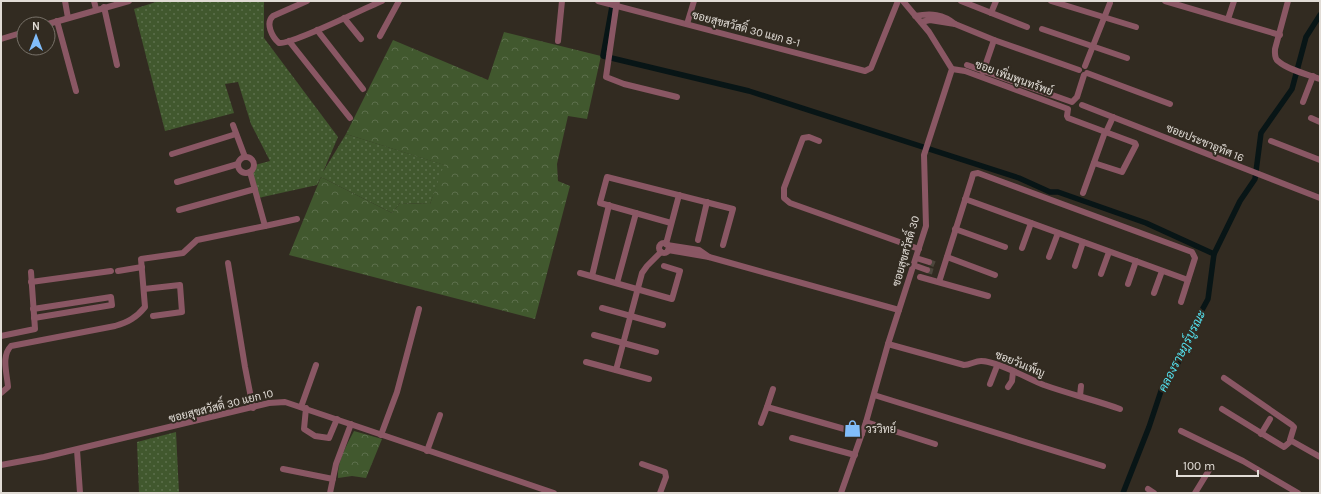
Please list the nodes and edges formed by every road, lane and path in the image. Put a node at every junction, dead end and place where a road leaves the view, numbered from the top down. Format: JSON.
{"nodes":[{"id":1,"x":65,"y":1,"type":"edge"},
{"id":2,"x":94,"y":1,"type":"edge"},
{"id":3,"x":129,"y":1,"type":"edge"},
{"id":4,"x":307,"y":1,"type":"edge"},
{"id":5,"x":382,"y":1,"type":"edge"},
{"id":6,"x":400,"y":1,"type":"edge"},
{"id":7,"x":562,"y":1,"type":"edge"},
{"id":8,"x":598,"y":1,"type":"edge"},
{"id":9,"x":694,"y":1,"type":"edge"},
{"id":10,"x":898,"y":1,"type":"edge"},
{"id":11,"x":903,"y":1,"type":"edge"},
{"id":12,"x":961,"y":1,"type":"edge"},
{"id":13,"x":996,"y":1,"type":"edge"},
{"id":14,"x":1051,"y":1,"type":"edge"},
{"id":15,"x":1165,"y":1,"type":"edge"},
{"id":16,"x":1234,"y":1,"type":"edge"},
{"id":17,"x":1288,"y":1,"type":"edge"},
{"id":18,"x":298,"y":3,"type":"edge"},
{"id":19,"x":1110,"y":3,"type":"dead end"},
{"id":20,"x":614,"y":4,"type":"edge"},
{"id":21,"x":104,"y":7,"type":"junction"},
{"id":22,"x":96,"y":9,"type":"junction"},
{"id":23,"x":991,"y":13,"type":"junction"},
{"id":24,"x":915,"y":16,"type":"junction"},
{"id":25,"x":68,"y":18,"type":"junction"},
{"id":26,"x":344,"y":18,"type":"junction"},
{"id":27,"x":1104,"y":18,"type":"junction"},
{"id":28,"x":1228,"y":19,"type":"junction"},
{"id":29,"x":58,"y":21,"type":"joint"},
{"id":30,"x":921,"y":22,"type":"junction"},
{"id":31,"x":687,"y":24,"type":"junction"},
{"id":32,"x":955,"y":24,"type":"junction"},
{"id":33,"x":1027,"y":27,"type":"dead end"},
{"id":34,"x":1136,"y":27,"type":"dead end"},
{"id":35,"x":1042,"y":29,"type":"dead end"},
{"id":36,"x":317,"y":30,"type":"junction"},
{"id":37,"x":16,"y":34,"type":"edge"},
{"id":38,"x":1280,"y":35,"type":"junction"},
{"id":39,"x":380,"y":36,"type":"dead end"},
{"id":40,"x":1,"y":39,"type":"edge"},
{"id":41,"x":361,"y":39,"type":"dead end"},
{"id":42,"x":994,"y":40,"type":"junction"},
{"id":43,"x":289,"y":41,"type":"junction"},
{"id":44,"x":558,"y":41,"type":"dead end"},
{"id":45,"x":1094,"y":46,"type":"junction"},
{"id":46,"x":1127,"y":58,"type":"dead end"},
{"id":47,"x":118,"y":65,"type":"dead end"},
{"id":48,"x":967,"y":65,"type":"dead end"},
{"id":49,"x":1085,"y":66,"type":"junction"},
{"id":50,"x":952,"y":69,"type":"junction"},
{"id":51,"x":1079,"y":70,"type":"junction"},
{"id":52,"x":983,"y":72,"type":"junction"},
{"id":53,"x":1086,"y":74,"type":"junction"},
{"id":54,"x":1314,"y":76,"type":"junction"},
{"id":55,"x":1320,"y":79,"type":"edge"},
{"id":56,"x":363,"y":89,"type":"dead end"},
{"id":57,"x":76,"y":91,"type":"dead end"},
{"id":58,"x":677,"y":97,"type":"dead end"},
{"id":59,"x":1303,"y":102,"type":"dead end"},
{"id":60,"x":1170,"y":104,"type":"dead end"},
{"id":61,"x":1082,"y":105,"type":"dead end"},
{"id":62,"x":350,"y":118,"type":"dead end"},
{"id":63,"x":1113,"y":118,"type":"junction"},
{"id":64,"x":1310,"y":118,"type":"dead end"},
{"id":65,"x":1320,"y":122,"type":"edge"},
{"id":66,"x":234,"y":125,"type":"dead end"},
{"id":67,"x":1106,"y":131,"type":"junction"},
{"id":68,"x":236,"y":134,"type":"junction"},
{"id":69,"x":819,"y":142,"type":"dead end"},
{"id":70,"x":1271,"y":142,"type":"dead end"},
{"id":71,"x":172,"y":154,"type":"dead end"},
{"id":72,"x":245,"y":157,"type":"junction"},
{"id":73,"x":1320,"y":160,"type":"edge"},
{"id":74,"x":238,"y":164,"type":"junction"},
{"id":75,"x":1094,"y":164,"type":"junction"},
{"id":76,"x":250,"y":172,"type":"junction"},
{"id":77,"x":177,"y":182,"type":"dead end"},
{"id":78,"x":255,"y":189,"type":"junction"},
{"id":79,"x":1083,"y":193,"type":"dead end"},
{"id":80,"x":679,"y":195,"type":"junction"},
{"id":81,"x":1320,"y":198,"type":"edge"},
{"id":82,"x":965,"y":199,"type":"junction"},
{"id":83,"x":707,"y":202,"type":"junction"},
{"id":84,"x":609,"y":205,"type":"junction"},
{"id":85,"x":179,"y":210,"type":"dead end"},
{"id":86,"x":636,"y":213,"type":"junction"},
{"id":87,"x":297,"y":219,"type":"dead end"},
{"id":88,"x":671,"y":222,"type":"junction"},
{"id":89,"x":1031,"y":223,"type":"junction"},
{"id":90,"x":265,"y":226,"type":"junction"},
{"id":91,"x":955,"y":230,"type":"junction"},
{"id":92,"x":1058,"y":233,"type":"junction"},
{"id":93,"x":698,"y":240,"type":"dead end"},
{"id":94,"x":1083,"y":242,"type":"junction"},
{"id":95,"x":723,"y":245,"type":"dead end"},
{"id":96,"x":667,"y":246,"type":"junction"},
{"id":97,"x":1005,"y":247,"type":"dead end"},
{"id":98,"x":1022,"y":248,"type":"dead end"},
{"id":99,"x":919,"y":249,"type":"junction"},
{"id":100,"x":1109,"y":252,"type":"junction"},
{"id":101,"x":947,"y":257,"type":"junction"},
{"id":102,"x":1049,"y":257,"type":"dead end"},
{"id":103,"x":916,"y":258,"type":"junction"},
{"id":104,"x":1136,"y":261,"type":"junction"},
{"id":105,"x":929,"y":262,"type":"tunnel mouth"},
{"id":106,"x":228,"y":263,"type":"dead end"},
{"id":107,"x":936,"y":265,"type":"tunnel mouth"},
{"id":108,"x":664,"y":266,"type":"dead end"},
{"id":109,"x":913,"y":266,"type":"junction"},
{"id":110,"x":1075,"y":266,"type":"dead end"},
{"id":111,"x":142,"y":267,"type":"junction"},
{"id":112,"x":944,"y":268,"type":"junction"},
{"id":113,"x":927,"y":270,"type":"tunnel mouth"},
{"id":114,"x":110,"y":271,"type":"dead end"},
{"id":115,"x":118,"y":271,"type":"dead end"},
{"id":116,"x":1162,"y":271,"type":"junction"},
{"id":117,"x":31,"y":272,"type":"dead end"},
{"id":118,"x":934,"y":272,"type":"tunnel mouth"},
{"id":119,"x":580,"y":273,"type":"dead end"},
{"id":120,"x":1101,"y":274,"type":"dead end"},
{"id":121,"x":941,"y":275,"type":"junction"},
{"id":122,"x":995,"y":275,"type":"dead end"},
{"id":123,"x":592,"y":276,"type":"junction"},
{"id":124,"x":920,"y":277,"type":"dead end"},
{"id":125,"x":1188,"y":280,"type":"junction"},
{"id":126,"x":32,"y":282,"type":"junction"},
{"id":127,"x":939,"y":282,"type":"junction"},
{"id":128,"x":617,"y":283,"type":"junction"},
{"id":129,"x":1128,"y":284,"type":"dead end"},
{"id":130,"x":144,"y":289,"type":"junction"},
{"id":131,"x":638,"y":290,"type":"junction"},
{"id":132,"x":1154,"y":293,"type":"dead end"},
{"id":133,"x":988,"y":296,"type":"dead end"},
{"id":134,"x":1181,"y":302,"type":"dead end"},
{"id":135,"x":602,"y":308,"type":"dead end"},
{"id":136,"x":34,"y":309,"type":"junction"},
{"id":137,"x":419,"y":309,"type":"dead end"},
{"id":138,"x":899,"y":310,"type":"junction"},
{"id":139,"x":153,"y":316,"type":"dead end"},
{"id":140,"x":630,"y":316,"type":"junction"},
{"id":141,"x":34,"y":318,"type":"junction"},
{"id":142,"x":663,"y":325,"type":"dead end"},
{"id":143,"x":594,"y":335,"type":"dead end"},
{"id":144,"x":1,"y":336,"type":"edge"},
{"id":145,"x":623,"y":343,"type":"junction"},
{"id":146,"x":888,"y":344,"type":"junction"},
{"id":147,"x":656,"y":352,"type":"dead end"},
{"id":148,"x":586,"y":362,"type":"dead end"},
{"id":149,"x":316,"y":365,"type":"dead end"},
{"id":150,"x":997,"y":366,"type":"junction"},
{"id":151,"x":616,"y":370,"type":"junction"},
{"id":152,"x":1014,"y":372,"type":"junction"},
{"id":153,"x":1224,"y":378,"type":"dead end"},
{"id":154,"x":648,"y":379,"type":"dead end"},
{"id":155,"x":990,"y":384,"type":"dead end"},
{"id":156,"x":1008,"y":386,"type":"dead end"},
{"id":157,"x":1081,"y":386,"type":"dead end"},
{"id":158,"x":773,"y":389,"type":"dead end"},
{"id":159,"x":1,"y":393,"type":"edge"},
{"id":160,"x":874,"y":395,"type":"junction"},
{"id":161,"x":1080,"y":396,"type":"junction"},
{"id":162,"x":767,"y":406,"type":"junction"},
{"id":163,"x":303,"y":407,"type":"junction"},
{"id":164,"x":253,"y":408,"type":"junction"},
{"id":165,"x":1120,"y":409,"type":"dead end"},
{"id":166,"x":1222,"y":409,"type":"dead end"},
{"id":167,"x":440,"y":415,"type":"dead end"},
{"id":168,"x":337,"y":419,"type":"junction"},
{"id":169,"x":1270,"y":419,"type":"dead end"},
{"id":170,"x":866,"y":422,"type":"junction"},
{"id":171,"x":761,"y":423,"type":"dead end"},
{"id":172,"x":351,"y":424,"type":"junction"},
{"id":173,"x":1181,"y":431,"type":"dead end"},
{"id":174,"x":381,"y":434,"type":"junction"},
{"id":175,"x":862,"y":434,"type":"junction"},
{"id":176,"x":1261,"y":434,"type":"junction"},
{"id":177,"x":792,"y":438,"type":"dead end"},
{"id":178,"x":1291,"y":441,"type":"junction"},
{"id":179,"x":935,"y":444,"type":"dead end"},
{"id":180,"x":77,"y":450,"type":"junction"},
{"id":181,"x":427,"y":451,"type":"junction"},
{"id":182,"x":855,"y":455,"type":"junction"},
{"id":183,"x":1320,"y":457,"type":"edge"},
{"id":184,"x":642,"y":464,"type":"dead end"},
{"id":185,"x":1,"y":465,"type":"edge"},
{"id":186,"x":1103,"y":466,"type":"dead end"},
{"id":187,"x":1210,"y":467,"type":"dead end"},
{"id":188,"x":283,"y":469,"type":"dead end"},
{"id":189,"x":332,"y":479,"type":"junction"},
{"id":190,"x":1148,"y":489,"type":"dead end"},
{"id":191,"x":540,"y":491,"type":"edge"},
{"id":192,"x":80,"y":493,"type":"edge"},
{"id":193,"x":330,"y":493,"type":"edge"},
{"id":194,"x":554,"y":493,"type":"edge"},
{"id":195,"x":660,"y":493,"type":"edge"},
{"id":196,"x":841,"y":493,"type":"edge"},
{"id":197,"x":1154,"y":493,"type":"edge"},
{"id":198,"x":1195,"y":493,"type":"edge"},
{"id":199,"x":1298,"y":493,"type":"edge"}],
"edges":[{"from":1,"to":25,"type":"street"},
{"from":2,"to":22,"type":"street"},
{"from":3,"to":21,"type":"street"},
{"from":4,"to":18,"type":"street"},
{"from":5,"to":26,"type":"street"},
{"from":6,"to":39,"type":"street"},
{"from":7,"to":44,"type":"street"},
{"from":8,"to":20,"type":"street","name":"ซอยสุขสวัสดิ์ 30 แยก 8-1"},
{"from":9,"to":31,"type":"street"},
{"from":10,"to":31,"type":"street","name":"ซอยสุขสวัสดิ์ 30 แยก 8-1"},
{"from":11,"to":24,"type":"street"},
{"from":12,"to":23,"type":"street"},
{"from":13,"to":23,"type":"street"},
{"from":14,"to":27,"type":"street"},
{"from":15,"to":28,"type":"street"},
{"from":16,"to":28,"type":"street"},
{"from":17,"to":38,"type":"street"},
{"from":18,"to":43,"type":"street"},
{"from":19,"to":27,"type":"street"},
{"from":20,"to":31,"type":"street","name":"ซอยสุขสวัสดิ์ 30 แยก 8-1"},
{"from":20,"to":58,"type":"street"},
{"from":21,"to":22,"type":"street"},
{"from":21,"to":47,"type":"street"},
{"from":22,"to":25,"type":"street"},
{"from":23,"to":33,"type":"street"},
{"from":24,"to":30,"type":"street"},
{"from":24,"to":32,"type":"street"},
{"from":25,"to":29,"type":"street"},
{"from":26,"to":36,"type":"street"},
{"from":26,"to":41,"type":"street"},
{"from":27,"to":34,"type":"street"},
{"from":27,"to":45,"type":"street"},
{"from":28,"to":38,"type":"street"},
{"from":29,"to":57,"type":"street"},
{"from":30,"to":32,"type":"street"},
{"from":30,"to":50,"type":"street"},
{"from":32,"to":42,"type":"street"},
{"from":35,"to":45,"type":"street"},
{"from":36,"to":43,"type":"street"},
{"from":36,"to":56,"type":"street"},
{"from":37,"to":40,"type":"street"},
{"from":38,"to":54,"type":"street"},
{"from":42,"to":51,"type":"street"},
{"from":42,"to":52,"type":"street"},
{"from":43,"to":62,"type":"street"},
{"from":45,"to":46,"type":"street"},
{"from":45,"to":49,"type":"street"},
{"from":48,"to":52,"type":"street"},
{"from":49,"to":51,"type":"street"},
{"from":49,"to":53,"type":"street"},
{"from":50,"to":67,"type":"street","name":"ซอย เพิ่มพูนทรัพย์"},
{"from":50,"to":99,"type":"street","name":"ซอยสุขสวัสดิ์ 30"},
{"from":51,"to":53,"type":"street"},
{"from":52,"to":53,"type":"street"},
{"from":53,"to":60,"type":"street"},
{"from":54,"to":55,"type":"street"},
{"from":54,"to":59,"type":"street"},
{"from":61,"to":63,"type":"street","name":"ซอยประชาอุทิศ 16"},
{"from":63,"to":67,"type":"street"},
{"from":63,"to":81,"type":"street","name":"ซอยประชาอุทิศ 16"},
{"from":64,"to":65,"type":"street"},
{"from":66,"to":68,"type":"street"},
{"from":67,"to":75,"type":"street"},
{"from":67,"to":75,"type":"street"},
{"from":68,"to":71,"type":"street"},
{"from":68,"to":72,"type":"street"},
{"from":69,"to":99,"type":"street"},
{"from":70,"to":73,"type":"street"},
{"from":72,"to":74,"type":"street"},
{"from":72,"to":76,"type":"street"},
{"from":74,"to":76,"type":"street"},
{"from":74,"to":77,"type":"street"},
{"from":75,"to":79,"type":"street"},
{"from":76,"to":78,"type":"street"},
{"from":78,"to":85,"type":"street"},
{"from":78,"to":90,"type":"street"},
{"from":80,"to":83,"type":"street"},
{"from":80,"to":84,"type":"street"},
{"from":80,"to":88,"type":"street"},
{"from":82,"to":89,"type":"street"},
{"from":82,"to":91,"type":"street"},
{"from":82,"to":125,"type":"street"},
{"from":83,"to":93,"type":"street"},
{"from":83,"to":95,"type":"street"},
{"from":84,"to":86,"type":"street"},
{"from":84,"to":123,"type":"street"},
{"from":86,"to":88,"type":"street"},
{"from":86,"to":128,"type":"street"},
{"from":87,"to":90,"type":"street"},
{"from":88,"to":96,"type":"street"},
{"from":89,"to":92,"type":"street"},
{"from":89,"to":98,"type":"street"},
{"from":90,"to":111,"type":"street"},
{"from":91,"to":97,"type":"street"},
{"from":91,"to":101,"type":"street"},
{"from":92,"to":94,"type":"street"},
{"from":92,"to":102,"type":"street"},
{"from":94,"to":100,"type":"street"},
{"from":94,"to":110,"type":"street"},
{"from":96,"to":131,"type":"street"},
{"from":96,"to":138,"type":"street"},
{"from":99,"to":103,"type":"street","name":"ซอยสุขสวัสดิ์ 30"},
{"from":100,"to":104,"type":"street"},
{"from":100,"to":120,"type":"street"},
{"from":101,"to":112,"type":"street"},
{"from":101,"to":122,"type":"street"},
{"from":103,"to":105,"type":"street"},
{"from":103,"to":109,"type":"street","name":"ซอยสุขสวัสดิ์ 30"},
{"from":104,"to":116,"type":"street"},
{"from":104,"to":129,"type":"street"},
{"from":106,"to":164,"type":"street"},
{"from":107,"to":112,"type":"street"},
{"from":108,"to":131,"type":"street"},
{"from":109,"to":113,"type":"street"},
{"from":109,"to":138,"type":"street","name":"ซอยสุขสวัสดิ์ 30"},
{"from":111,"to":115,"type":"street"},
{"from":111,"to":130,"type":"street"},
{"from":112,"to":121,"type":"street"},
{"from":114,"to":126,"type":"street"},
{"from":116,"to":125,"type":"street"},
{"from":116,"to":132,"type":"street"},
{"from":117,"to":126,"type":"street"},
{"from":118,"to":121,"type":"street"},
{"from":119,"to":123,"type":"street"},
{"from":121,"to":127,"type":"street"},
{"from":123,"to":128,"type":"street"},
{"from":124,"to":127,"type":"street"},
{"from":125,"to":134,"type":"street"},
{"from":126,"to":136,"type":"street"},
{"from":127,"to":133,"type":"street"},
{"from":128,"to":131,"type":"street"},
{"from":130,"to":139,"type":"street"},
{"from":130,"to":159,"type":"street"},
{"from":131,"to":140,"type":"street"},
{"from":135,"to":140,"type":"street"},
{"from":136,"to":141,"type":"street"},
{"from":136,"to":141,"type":"street"},
{"from":137,"to":174,"type":"street"},
{"from":138,"to":146,"type":"street","name":"ซอยสุขสวัสดิ์ 30"},
{"from":140,"to":142,"type":"street"},
{"from":140,"to":145,"type":"street"},
{"from":141,"to":144,"type":"street"},
{"from":143,"to":145,"type":"street"},
{"from":145,"to":147,"type":"street"},
{"from":145,"to":151,"type":"street"},
{"from":146,"to":150,"type":"street","name":"ซอยวันเพ็ญ"},
{"from":146,"to":160,"type":"street","name":"ซอยสุขสวัสดิ์ 30"},
{"from":148,"to":151,"type":"street"},
{"from":149,"to":163,"type":"street"},
{"from":150,"to":152,"type":"street","name":"ซอยวันเพ็ญ"},
{"from":150,"to":155,"type":"street"},
{"from":151,"to":154,"type":"street"},
{"from":152,"to":156,"type":"street"},
{"from":152,"to":161,"type":"street","name":"ซอยวันเพ็ญ"},
{"from":153,"to":178,"type":"street"},
{"from":157,"to":161,"type":"street"},
{"from":158,"to":162,"type":"street"},
{"from":160,"to":170,"type":"street","name":"ซอยสุขสวัสดิ์ 30"},
{"from":160,"to":186,"type":"street"},
{"from":161,"to":165,"type":"street","name":"ซอยวันเพ็ญ"},
{"from":162,"to":171,"type":"street"},
{"from":162,"to":175,"type":"street"},
{"from":163,"to":164,"type":"street","name":"ซอยสุขสวัสดิ์ 30 แยก 10"},
{"from":163,"to":168,"type":"street","name":"ซอยสุขสวัสดิ์ 30 แยก 10"},
{"from":163,"to":168,"type":"street"},
{"from":164,"to":180,"type":"street","name":"ซอยสุขสวัสดิ์ 30 แยก 10"},
{"from":166,"to":176,"type":"street"},
{"from":167,"to":181,"type":"street"},
{"from":168,"to":172,"type":"street","name":"ซอยสุขสวัสดิ์ 30 แยก 10"},
{"from":169,"to":176,"type":"street"},
{"from":170,"to":175,"type":"street","name":"ซอยสุขสวัสดิ์ 30"},
{"from":170,"to":179,"type":"street"},
{"from":172,"to":174,"type":"street","name":"ซอยสุขสวัสดิ์ 30 แยก 10"},
{"from":172,"to":189,"type":"street"},
{"from":173,"to":199,"type":"street"},
{"from":174,"to":181,"type":"street","name":"ซอยสุขสวัสดิ์ 30 แยก 10"},
{"from":175,"to":182,"type":"street","name":"ซอยสุขสวัสดิ์ 30"},
{"from":176,"to":178,"type":"street"},
{"from":177,"to":182,"type":"street"},
{"from":178,"to":183,"type":"street"},
{"from":180,"to":185,"type":"street","name":"ซอยสุขสวัสดิ์ 30 แยก 10"},
{"from":180,"to":192,"type":"street"},
{"from":181,"to":191,"type":"street","name":"ซอยสุขสวัสดิ์ 30 แยก 10"},
{"from":182,"to":196,"type":"street","name":"ซอยสุขสวัสดิ์ 30"},
{"from":184,"to":195,"type":"street"},
{"from":187,"to":198,"type":"street"},
{"from":188,"to":189,"type":"street"},
{"from":189,"to":193,"type":"street"},
{"from":190,"to":197,"type":"street"},
{"from":191,"to":194,"type":"street","name":"ซอยสุขสวัสดิ์ 30 แยก 10"}]}
